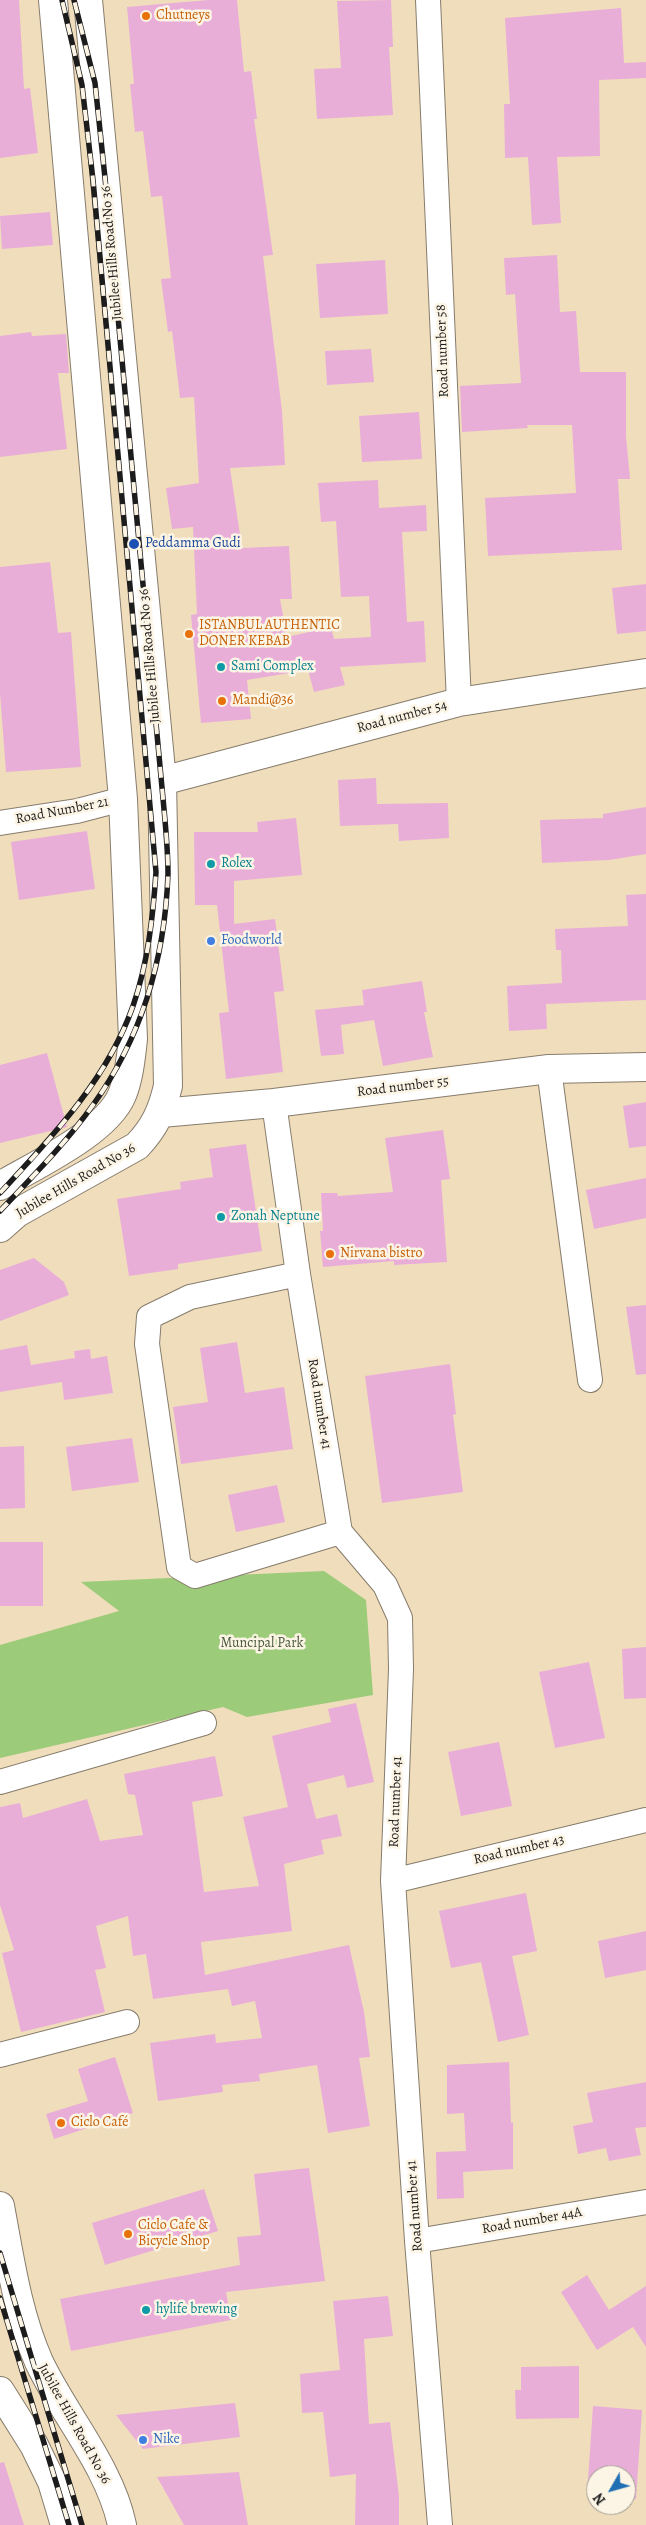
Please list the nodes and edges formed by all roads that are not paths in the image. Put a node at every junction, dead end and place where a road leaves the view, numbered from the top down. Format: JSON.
{"nodes":[{"id":1,"x":53,"y":0,"type":"edge"},
{"id":2,"x":88,"y":0,"type":"edge"},
{"id":3,"x":428,"y":0,"type":"edge"},
{"id":4,"x":103,"y":158,"type":"junction"},
{"id":5,"x":67,"y":163,"type":"junction"},
{"id":6,"x":646,"y":673,"type":"edge"},
{"id":7,"x":459,"y":702,"type":"junction"},
{"id":8,"x":162,"y":780,"type":"junction"},
{"id":9,"x":123,"y":799,"type":"junction"},
{"id":10,"x":0,"y":823,"type":"edge"},
{"id":11,"x":646,"y":1067,"type":"edge"},
{"id":12,"x":549,"y":1069,"type":"junction"},
{"id":13,"x":274,"y":1103,"type":"junction"},
{"id":14,"x":161,"y":1113,"type":"junction"},
{"id":15,"x":0,"y":1186,"type":"edge"},
{"id":16,"x":0,"y":1228,"type":"edge"},
{"id":17,"x":298,"y":1274,"type":"junction"},
{"id":18,"x":590,"y":1380,"type":"dead end"},
{"id":19,"x":340,"y":1532,"type":"junction"},
{"id":20,"x":204,"y":1723,"type":"dead end"},
{"id":21,"x":0,"y":1782,"type":"edge"},
{"id":22,"x":646,"y":1820,"type":"edge"},
{"id":23,"x":392,"y":1881,"type":"junction"},
{"id":24,"x":127,"y":2022,"type":"dead end"},
{"id":25,"x":0,"y":2055,"type":"edge"},
{"id":26,"x":646,"y":2202,"type":"edge"},
{"id":27,"x":0,"y":2206,"type":"edge"},
{"id":28,"x":417,"y":2241,"type":"junction"},
{"id":29,"x":0,"y":2390,"type":"edge"},
{"id":30,"x":65,"y":2525,"type":"edge"},
{"id":31,"x":122,"y":2525,"type":"edge"},
{"id":32,"x":440,"y":2525,"type":"edge"}],
"edges":[{"from":1,"to":5,"type":"main road"},
{"from":2,"to":4,"type":"main road","name":"Jubilee Hills Road No 36"},
{"from":3,"to":7,"type":"street","name":"Road number 58"},
{"from":4,"to":5,"type":"main road"},
{"from":4,"to":8,"type":"main road","name":"Jubilee Hills Road No 36"},
{"from":5,"to":9,"type":"main road"},
{"from":6,"to":7,"type":"main road","name":"Road number 54"},
{"from":7,"to":8,"type":"main road","name":"Road number 54"},
{"from":8,"to":14,"type":"main road","name":"Jubilee Hills Road No 36"},
{"from":9,"to":10,"type":"street","name":"Road Number 21"},
{"from":9,"to":15,"type":"main road"},
{"from":11,"to":12,"type":"main road","name":"Road number 55"},
{"from":12,"to":13,"type":"main road","name":"Road number 55"},
{"from":12,"to":18,"type":"street"},
{"from":13,"to":14,"type":"main road","name":"Road number 55"},
{"from":13,"to":17,"type":"street","name":"Road number 41"},
{"from":14,"to":16,"type":"main road","name":"Jubilee Hills Road No 36"},
{"from":17,"to":19,"type":"street","name":"Road number 41"},
{"from":17,"to":19,"type":"street"},
{"from":19,"to":23,"type":"street","name":"Road number 41"},
{"from":20,"to":21,"type":"street"},
{"from":22,"to":23,"type":"street","name":"Road number 43"},
{"from":23,"to":28,"type":"street","name":"Road number 41"},
{"from":24,"to":25,"type":"street"},
{"from":26,"to":28,"type":"street","name":"Road number 44A"},
{"from":27,"to":31,"type":"main road","name":"Jubilee Hills Road No 36"},
{"from":28,"to":32,"type":"street","name":"Road number 41"},
{"from":29,"to":30,"type":"main road"}]}
